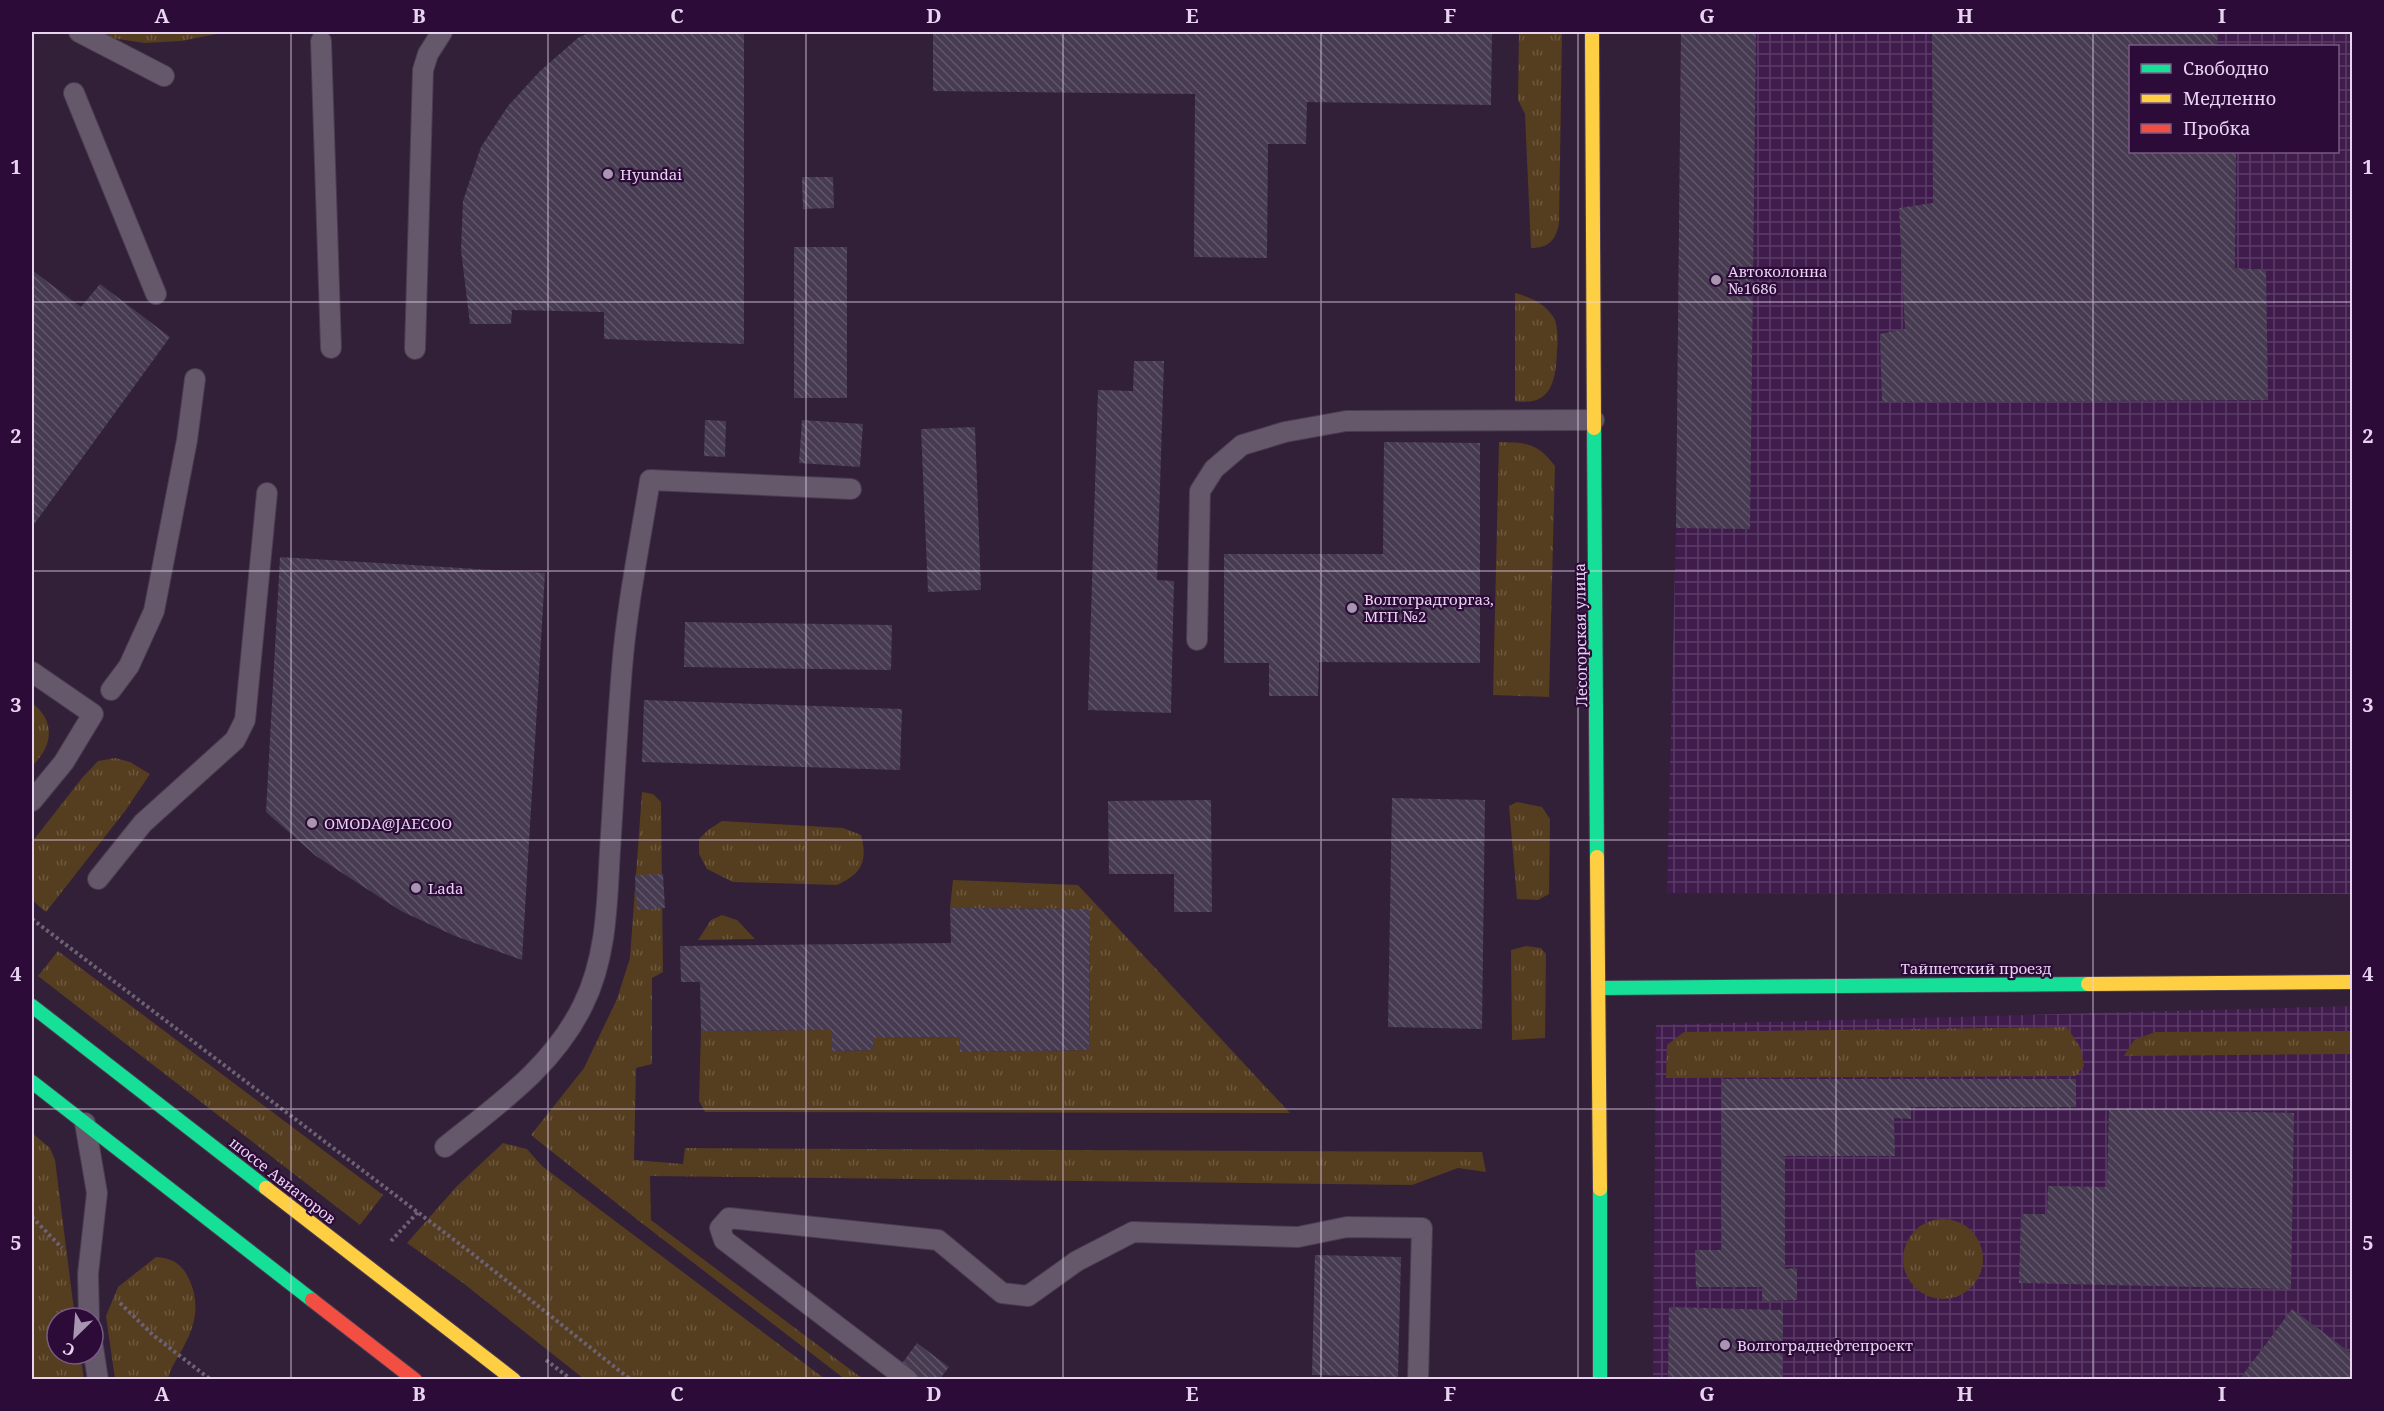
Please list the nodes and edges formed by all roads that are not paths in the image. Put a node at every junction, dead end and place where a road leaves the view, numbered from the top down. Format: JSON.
{"nodes":[{"id":1,"x":79,"y":32,"type":"edge"},
{"id":2,"x":442,"y":32,"type":"edge"},
{"id":3,"x":1592,"y":32,"type":"edge"},
{"id":4,"x":321,"y":41,"type":"dead end"},
{"id":5,"x":164,"y":76,"type":"dead end"},
{"id":6,"x":74,"y":93,"type":"dead end"},
{"id":7,"x":156,"y":294,"type":"dead end"},
{"id":8,"x":331,"y":348,"type":"dead end"},
{"id":9,"x":416,"y":349,"type":"dead end"},
{"id":10,"x":195,"y":379,"type":"dead end"},
{"id":11,"x":1594,"y":420,"type":"junction"},
{"id":12,"x":851,"y":489,"type":"dead end"},
{"id":13,"x":267,"y":493,"type":"dead end"},
{"id":14,"x":1197,"y":640,"type":"dead end"},
{"id":15,"x":32,"y":672,"type":"edge"},
{"id":16,"x":111,"y":690,"type":"dead end"},
{"id":17,"x":32,"y":801,"type":"edge"},
{"id":18,"x":98,"y":879,"type":"dead end"},
{"id":19,"x":2352,"y":982,"type":"edge"},
{"id":20,"x":1600,"y":988,"type":"junction"},
{"id":21,"x":32,"y":1006,"type":"edge"},
{"id":22,"x":32,"y":1082,"type":"edge"},
{"id":23,"x":85,"y":1123,"type":"junction"},
{"id":24,"x":445,"y":1147,"type":"dead end"},
{"id":25,"x":89,"y":1306,"type":"edge"},
{"id":26,"x":415,"y":1380,"type":"edge"},
{"id":27,"x":514,"y":1380,"type":"edge"},
{"id":28,"x":908,"y":1380,"type":"edge"},
{"id":29,"x":1418,"y":1380,"type":"edge"},
{"id":30,"x":1600,"y":1380,"type":"edge"}],
"edges":[{"from":1,"to":5,"type":"lane"},
{"from":2,"to":9,"type":"lane"},
{"from":3,"to":11,"type":"main road","name":"Лесогорская улица"},
{"from":4,"to":8,"type":"lane"},
{"from":6,"to":7,"type":"lane"},
{"from":10,"to":16,"type":"lane"},
{"from":11,"to":14,"type":"lane"},
{"from":11,"to":20,"type":"main road","name":"Лесогорская улица"},
{"from":12,"to":24,"type":"lane"},
{"from":13,"to":18,"type":"lane"},
{"from":15,"to":17,"type":"lane"},
{"from":19,"to":20,"type":"main road","name":"Тайшетский проезд"},
{"from":20,"to":30,"type":"main road","name":"Лесогорская улица"},
{"from":21,"to":27,"type":"main road","name":"шоссе Авиаторов"},
{"from":22,"to":23,"type":"main road"},
{"from":23,"to":25,"type":"lane"},
{"from":23,"to":26,"type":"main road"},
{"from":28,"to":29,"type":"lane"}]}
